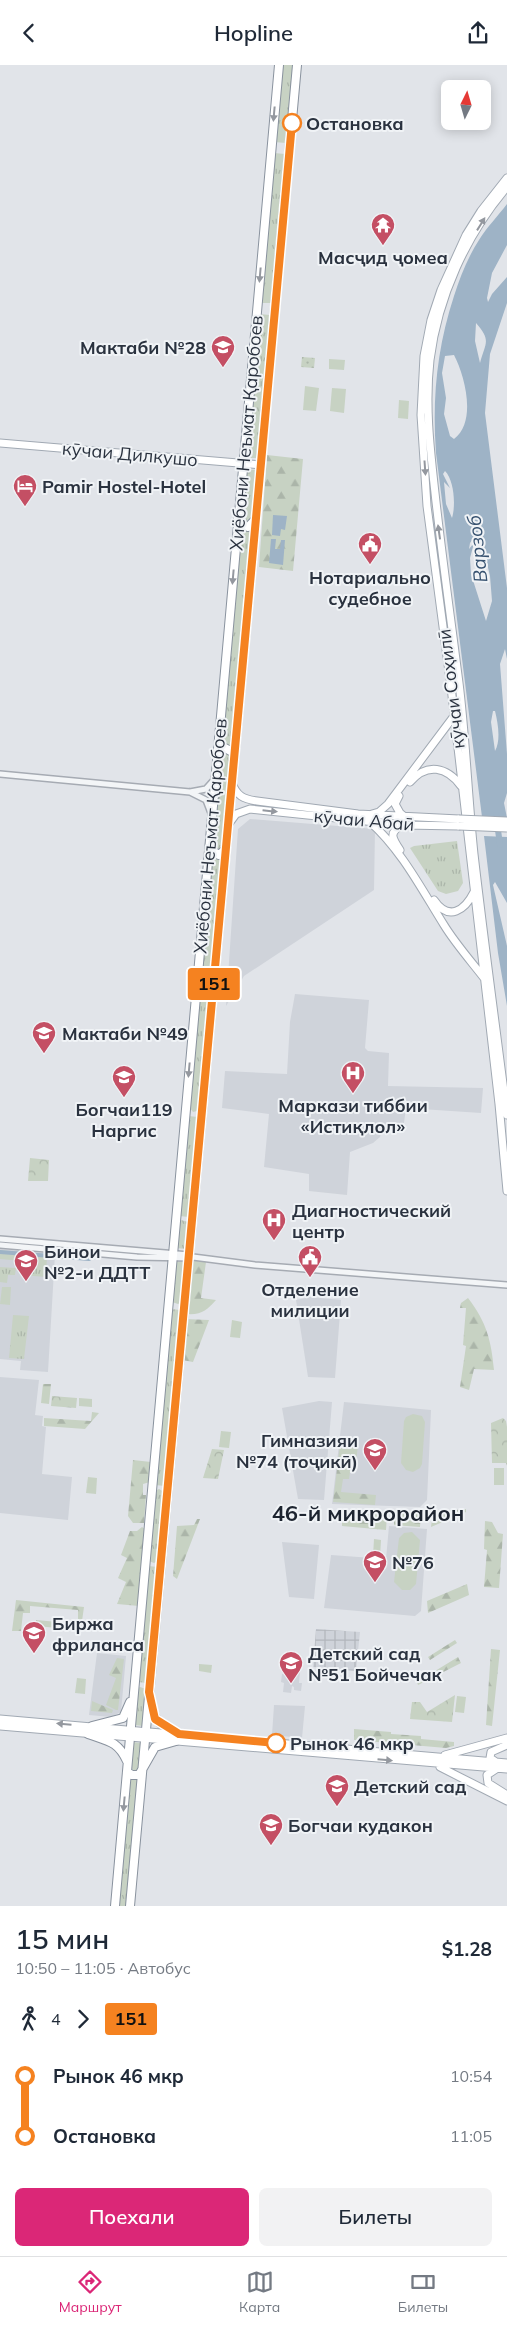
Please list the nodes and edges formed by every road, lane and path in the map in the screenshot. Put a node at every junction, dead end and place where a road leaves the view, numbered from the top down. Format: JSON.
{"nodes":[{"id":1,"x":279,"y":65,"type":"edge"},
{"id":2,"x":297,"y":65,"type":"edge"},
{"id":3,"x":507,"y":178,"type":"edge"},
{"id":4,"x":507,"y":187,"type":"edge"},
{"id":5,"x":0,"y":443,"type":"edge"},
{"id":6,"x":243,"y":464,"type":"junction"},
{"id":7,"x":260,"y":465,"type":"junction"},
{"id":8,"x":238,"y":519,"type":"junction"},
{"id":9,"x":256,"y":519,"type":"junction"},
{"id":10,"x":446,"y":581,"type":"junction"},
{"id":11,"x":437,"y":582,"type":"junction"},
{"id":12,"x":448,"y":600,"type":"junction"},
{"id":13,"x":440,"y":602,"type":"junction"},
{"id":14,"x":455,"y":716,"type":"junction"},
{"id":15,"x":218,"y":753,"type":"junction"},
{"id":16,"x":234,"y":753,"type":"junction"},
{"id":17,"x":0,"y":774,"type":"edge"},
{"id":18,"x":215,"y":779,"type":"junction"},
{"id":19,"x":232,"y":783,"type":"junction"},
{"id":20,"x":462,"y":786,"type":"junction"},
{"id":21,"x":190,"y":792,"type":"junction"},
{"id":22,"x":212,"y":815,"type":"junction"},
{"id":23,"x":370,"y":818,"type":"junction"},
{"id":24,"x":405,"y":821,"type":"junction"},
{"id":25,"x":507,"y":821,"type":"edge"},
{"id":26,"x":459,"y":823,"type":"junction"},
{"id":27,"x":228,"y":825,"type":"junction"},
{"id":28,"x":507,"y":828,"type":"edge"},
{"id":29,"x":209,"y":849,"type":"junction"},
{"id":30,"x":226,"y":849,"type":"junction"},
{"id":31,"x":474,"y":891,"type":"junction"},
{"id":32,"x":484,"y":979,"type":"junction"},
{"id":33,"x":186,"y":1108,"type":"junction"},
{"id":34,"x":202,"y":1108,"type":"junction"},
{"id":35,"x":507,"y":1115,"type":"edge"},
{"id":36,"x":507,"y":1191,"type":"edge"},
{"id":37,"x":191,"y":1223,"type":"junction"},
{"id":38,"x":176,"y":1224,"type":"junction"},
{"id":39,"x":0,"y":1239,"type":"edge"},
{"id":40,"x":0,"y":1245,"type":"edge"},
{"id":41,"x":173,"y":1256,"type":"junction"},
{"id":42,"x":190,"y":1257,"type":"junction"},
{"id":43,"x":507,"y":1285,"type":"edge"},
{"id":44,"x":185,"y":1302,"type":"junction"},
{"id":45,"x":168,"y":1303,"type":"junction"},
{"id":46,"x":152,"y":1492,"type":"junction"},
{"id":47,"x":167,"y":1497,"type":"junction"},
{"id":48,"x":146,"y":1556,"type":"junction"},
{"id":49,"x":161,"y":1558,"type":"junction"},
{"id":50,"x":134,"y":1690,"type":"junction"},
{"id":51,"x":149,"y":1692,"type":"junction"},
{"id":52,"x":0,"y":1719,"type":"edge"},
{"id":53,"x":0,"y":1726,"type":"edge"},
{"id":54,"x":90,"y":1730,"type":"junction"},
{"id":55,"x":130,"y":1734,"type":"junction"},
{"id":56,"x":146,"y":1735,"type":"junction"},
{"id":57,"x":178,"y":1738,"type":"junction"},
{"id":58,"x":507,"y":1738,"type":"edge"},
{"id":59,"x":507,"y":1745,"type":"edge"},
{"id":60,"x":436,"y":1761,"type":"junction"},
{"id":61,"x":128,"y":1763,"type":"junction"},
{"id":62,"x":507,"y":1763,"type":"edge"},
{"id":63,"x":496,"y":1765,"type":"junction"},
{"id":64,"x":507,"y":1769,"type":"edge"},
{"id":65,"x":127,"y":1772,"type":"junction"},
{"id":66,"x":142,"y":1772,"type":"junction"},
{"id":67,"x":507,"y":1795,"type":"edge"},
{"id":68,"x":507,"y":1801,"type":"edge"},
{"id":69,"x":115,"y":1906,"type":"edge"},
{"id":70,"x":130,"y":1906,"type":"edge"}],
"edges":[{"from":1,"to":6,"type":"highway","name":"Хиёбони Неъмат Қаробоев","one_way":true},
{"from":2,"to":7,"type":"highway","name":"Хиёбони Неъмат Қаробоев"},
{"from":3,"to":11,"type":"main road","name":"кӯчаи Соҳилӣ","one_way":true},
{"from":10,"to":4,"type":"main road","one_way":true},
{"from":5,"to":6,"type":"main road","name":"кӯчаи Дилкушо"},
{"from":6,"to":7,"type":"main road","name":"кӯчаи Дилкушо"},
{"from":6,"to":8,"type":"highway","name":"Хиёбони Неъмат Қаробоев"},
{"from":7,"to":9,"type":"highway","name":"Хиёбони Неъмат Қаробоев"},
{"from":8,"to":9,"type":"highway"},
{"from":8,"to":15,"type":"highway","name":"Хиёбони Неъмат Қаробоев","one_way":true},
{"from":9,"to":16,"type":"highway","name":"Хиёбони Неъмат Қаробоев"},
{"from":10,"to":11,"type":"main road"},
{"from":10,"to":12,"type":"main road"},
{"from":11,"to":13,"type":"main road","name":"кӯчаи Соҳилӣ"},
{"from":12,"to":13,"type":"main road"},
{"from":12,"to":35,"type":"main road"},
{"from":13,"to":14,"type":"main road","name":"кӯчаи Соҳилӣ"},
{"from":14,"to":20,"type":"main road","name":"кӯчаи Соҳилӣ"},
{"from":14,"to":23,"type":"main road"},
{"from":15,"to":16,"type":"highway"},
{"from":15,"to":18,"type":"highway","name":"Хиёбони Неъмат Қаробоев"},
{"from":16,"to":19,"type":"highway","name":"Хиёбони Неъмат Қаробоев"},
{"from":17,"to":21,"type":"street"},
{"from":18,"to":21,"type":"street"},
{"from":18,"to":22,"type":"highway","name":"Хиёбони Неъмат Қаробоев"},
{"from":19,"to":23,"type":"main road","name":"кӯчаи Абаӣ"},
{"from":19,"to":27,"type":"highway","name":"Хиёбони Неъмат Қаробоев"},
{"from":20,"to":24,"type":"main road"},
{"from":20,"to":31,"type":"main road","name":"кӯчаи Соҳилӣ"},
{"from":21,"to":22,"type":"street"},
{"from":22,"to":29,"type":"highway","name":"Хиёбони Неъмат Қаробоев"},
{"from":23,"to":24,"type":"main road","name":"кӯчаи Абаӣ"},
{"from":27,"to":23,"type":"main road","name":"кӯчаи Абаӣ","one_way":true},
{"from":23,"to":32,"type":"main road"},
{"from":24,"to":26,"type":"main road","name":"кӯчаи Абаӣ"},
{"from":24,"to":31,"type":"main road"},
{"from":25,"to":26,"type":"main road","name":"кӯчаи Абаӣ","bridge":true},
{"from":26,"to":28,"type":"main road","name":"кӯчаи Абаӣ","bridge":true},
{"from":27,"to":30,"type":"highway","name":"Хиёбони Неъмат Қаробоев"},
{"from":29,"to":30,"type":"highway"},
{"from":29,"to":33,"type":"highway","name":"Хиёбони Неъмат Қаробоев","one_way":true},
{"from":30,"to":34,"type":"highway","name":"Хиёбони Неъмат Қаробоев"},
{"from":31,"to":32,"type":"main road","name":"кӯчаи Соҳилӣ"},
{"from":32,"to":36,"type":"main road","name":"кӯчаи Соҳилӣ"},
{"from":33,"to":34,"type":"highway"},
{"from":33,"to":38,"type":"highway","name":"Хиёбони Неъмат Қаробоев"},
{"from":34,"to":37,"type":"highway","name":"Хиёбони Неъмат Қаробоев"},
{"from":37,"to":38,"type":"highway"},
{"from":37,"to":42,"type":"highway","name":"Хиёбони Неъмат Қаробоев"},
{"from":38,"to":41,"type":"highway","name":"Хиёбони Неъмат Қаробоев"},
{"from":39,"to":41,"type":"street"},
{"from":40,"to":41,"type":"street"},
{"from":41,"to":42,"type":"street"},
{"from":41,"to":45,"type":"highway","name":"Хиёбони Неъмат Қаробоев"},
{"from":42,"to":43,"type":"street"},
{"from":42,"to":44,"type":"highway","name":"Хиёбони Неъмат Қаробоев"},
{"from":44,"to":45,"type":"highway"},
{"from":44,"to":47,"type":"highway","name":"Хиёбони Неъмат Қаробоев"},
{"from":45,"to":46,"type":"highway","name":"Хиёбони Неъмат Қаробоев"},
{"from":46,"to":47,"type":"highway"},
{"from":46,"to":48,"type":"highway","name":"Хиёбони Неъмат Қаробоев"},
{"from":47,"to":49,"type":"highway","name":"Хиёбони Неъмат Қаробоев"},
{"from":48,"to":49,"type":"highway"},
{"from":48,"to":50,"type":"highway","name":"Хиёбони Неъмат Қаробоев"},
{"from":49,"to":51,"type":"highway","name":"Хиёбони Неъмат Қаробоев"},
{"from":50,"to":51,"type":"highway"},
{"from":50,"to":54,"type":"highway"},
{"from":50,"to":55,"type":"highway","name":"Хиёбони Неъмат Қаробоев"},
{"from":51,"to":56,"type":"highway","name":"Хиёбони Неъмат Қаробоев"},
{"from":51,"to":57,"type":"highway"},
{"from":54,"to":52,"type":"main road","one_way":true},
{"from":53,"to":54,"type":"main road"},
{"from":54,"to":55,"type":"main road"},
{"from":54,"to":61,"type":"highway"},
{"from":55,"to":56,"type":"main road"},
{"from":55,"to":61,"type":"highway","name":"Хиёбони Неъмат Қаробоев"},
{"from":56,"to":57,"type":"main road"},
{"from":56,"to":66,"type":"highway","name":"Хиёбони Неъмат Қаробоев"},
{"from":57,"to":60,"type":"main road"},
{"from":57,"to":66,"type":"highway"},
{"from":58,"to":60,"type":"main road"},
{"from":59,"to":63,"type":"main road"},
{"from":60,"to":63,"type":"main road"},
{"from":60,"to":68,"type":"main road"},
{"from":61,"to":65,"type":"highway","name":"Хиёбони Неъмат Қаробоев"},
{"from":62,"to":63,"type":"main road"},
{"from":63,"to":64,"type":"main road"},
{"from":63,"to":67,"type":"main road"},
{"from":65,"to":66,"type":"highway"},
{"from":65,"to":69,"type":"highway","name":"Хиёбони Неъмат Қаробоев","one_way":true},
{"from":66,"to":70,"type":"highway","name":"Хиёбони Неъмат Қаробоев"}]}
